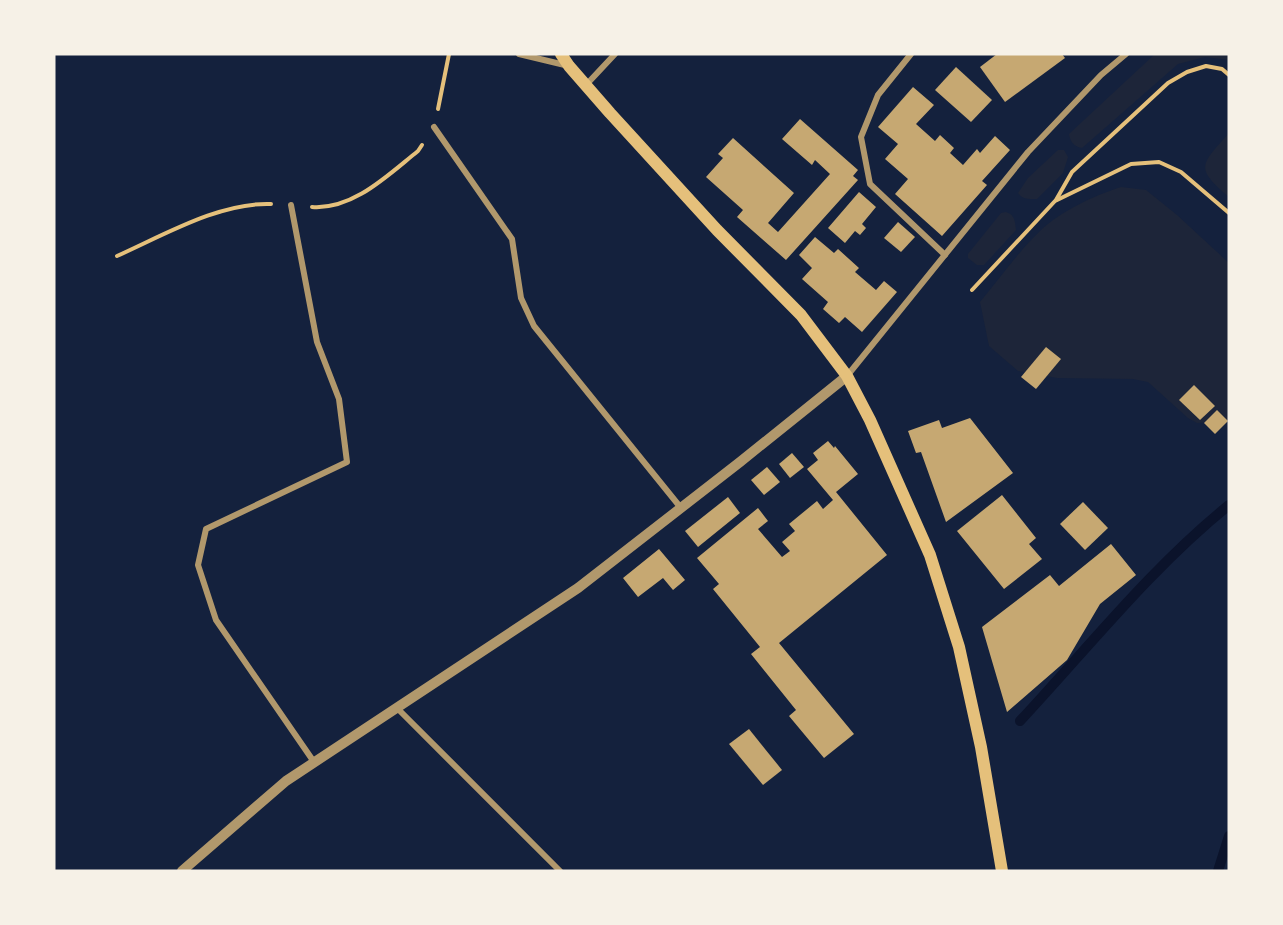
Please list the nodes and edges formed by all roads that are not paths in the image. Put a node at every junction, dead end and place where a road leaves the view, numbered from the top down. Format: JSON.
{"nodes":[{"id":1,"x":519,"y":54,"type":"edge"},
{"id":2,"x":561,"y":54,"type":"edge"},
{"id":3,"x":615,"y":54,"type":"edge"},
{"id":4,"x":911,"y":54,"type":"edge"},
{"id":5,"x":1126,"y":54,"type":"edge"},
{"id":6,"x":569,"y":66,"type":"junction"},
{"id":7,"x":586,"y":85,"type":"junction"},
{"id":8,"x":434,"y":127,"type":"road end"},
{"id":9,"x":291,"y":205,"type":"road end"},
{"id":10,"x":945,"y":255,"type":"junction"},
{"id":11,"x":847,"y":376,"type":"junction"},
{"id":12,"x":681,"y":508,"type":"junction"},
{"id":13,"x":397,"y":708,"type":"junction"},
{"id":14,"x":314,"y":762,"type":"junction"},
{"id":15,"x":182,"y":871,"type":"edge"},
{"id":16,"x":560,"y":871,"type":"edge"},
{"id":17,"x":1002,"y":871,"type":"edge"}],
"edges":[{"from":1,"to":6,"type":"street"},
{"from":2,"to":6,"type":"main road"},
{"from":3,"to":7,"type":"street"},
{"from":4,"to":10,"type":"street"},
{"from":5,"to":10,"type":"street"},
{"from":6,"to":7,"type":"main road"},
{"from":7,"to":11,"type":"main road"},
{"from":8,"to":12,"type":"street"},
{"from":9,"to":14,"type":"street"},
{"from":10,"to":11,"type":"street"},
{"from":11,"to":12,"type":"street"},
{"from":11,"to":17,"type":"main road"},
{"from":12,"to":13,"type":"street"},
{"from":13,"to":14,"type":"street"},
{"from":13,"to":16,"type":"street"},
{"from":14,"to":15,"type":"street"}]}
